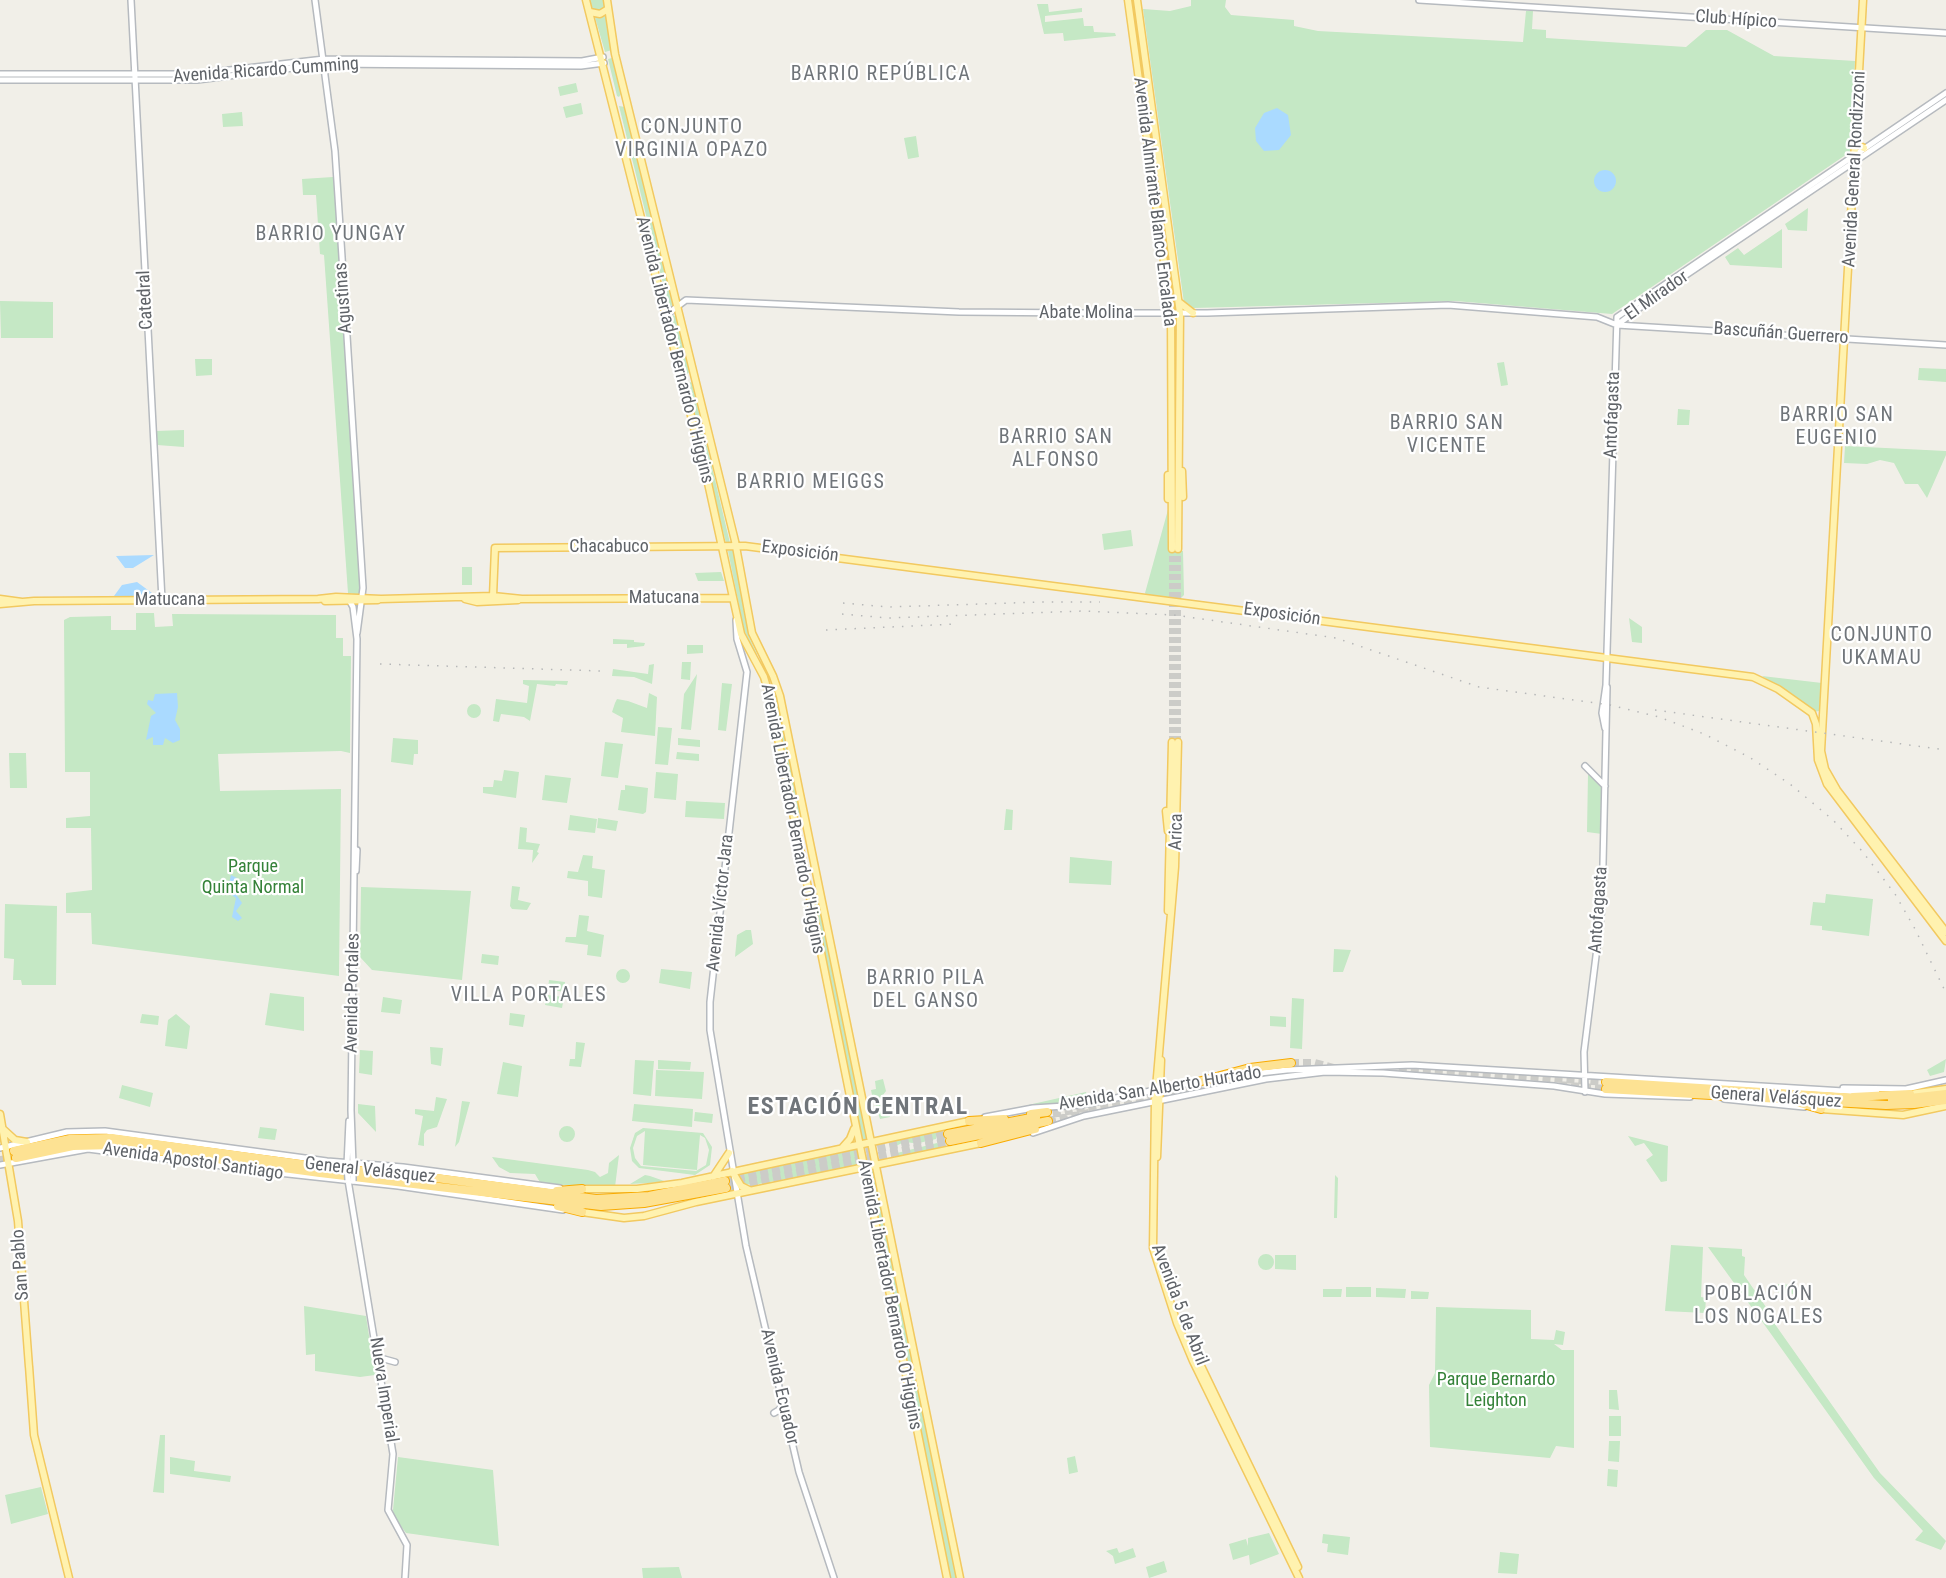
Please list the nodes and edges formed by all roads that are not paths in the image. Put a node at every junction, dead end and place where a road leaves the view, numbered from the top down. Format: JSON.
{"nodes":[{"id":1,"x":131,"y":0,"type":"edge"},
{"id":2,"x":315,"y":0,"type":"edge"},
{"id":3,"x":586,"y":0,"type":"edge"},
{"id":4,"x":607,"y":0,"type":"edge"},
{"id":5,"x":1128,"y":0,"type":"edge"},
{"id":6,"x":1137,"y":0,"type":"edge"},
{"id":7,"x":1419,"y":0,"type":"edge"},
{"id":8,"x":1863,"y":0,"type":"edge"},
{"id":9,"x":608,"y":9,"type":"junction"},
{"id":10,"x":590,"y":12,"type":"junction"},
{"id":11,"x":1862,"y":28,"type":"junction"},
{"id":12,"x":1946,"y":33,"type":"edge"},
{"id":13,"x":615,"y":54,"type":"junction"},
{"id":14,"x":603,"y":60,"type":"junction"},
{"id":15,"x":322,"y":62,"type":"junction"},
{"id":16,"x":0,"y":74,"type":"edge"},
{"id":17,"x":134,"y":75,"type":"junction"},
{"id":18,"x":0,"y":80,"type":"edge"},
{"id":19,"x":1946,"y":93,"type":"edge"},
{"id":20,"x":612,"y":95,"type":"junction"},
{"id":21,"x":1946,"y":100,"type":"edge"},
{"id":22,"x":626,"y":101,"type":"junction"},
{"id":23,"x":1856,"y":144,"type":"junction"},
{"id":24,"x":1864,"y":148,"type":"junction"},
{"id":25,"x":1855,"y":157,"type":"junction"},
{"id":26,"x":1168,"y":225,"type":"junction"},
{"id":27,"x":1159,"y":226,"type":"junction"},
{"id":28,"x":1726,"y":245,"type":"junction"},
{"id":29,"x":1178,"y":301,"type":"junction"},
{"id":30,"x":677,"y":305,"type":"junction"},
{"id":31,"x":1129,"y":313,"type":"junction"},
{"id":32,"x":1140,"y":313,"type":"junction"},
{"id":33,"x":1171,"y":313,"type":"junction"},
{"id":34,"x":1180,"y":313,"type":"junction"},
{"id":35,"x":1193,"y":313,"type":"junction"},
{"id":36,"x":1621,"y":313,"type":"junction"},
{"id":37,"x":666,"y":315,"type":"junction"},
{"id":38,"x":1597,"y":317,"type":"junction"},
{"id":39,"x":1131,"y":321,"type":"dead end"},
{"id":40,"x":1141,"y":321,"type":"dead end"},
{"id":41,"x":1617,"y":326,"type":"junction"},
{"id":42,"x":1846,"y":338,"type":"junction"},
{"id":43,"x":1946,"y":345,"type":"edge"},
{"id":44,"x":1175,"y":453,"type":"junction"},
{"id":45,"x":708,"y":483,"type":"junction"},
{"id":46,"x":724,"y":494,"type":"junction"},
{"id":47,"x":1182,"y":497,"type":"dead end"},
{"id":48,"x":1168,"y":499,"type":"dead end"},
{"id":49,"x":736,"y":546,"type":"junction"},
{"id":50,"x":723,"y":547,"type":"junction"},
{"id":51,"x":1175,"y":549,"type":"tunnel mouth"},
{"id":52,"x":493,"y":596,"type":"junction"},
{"id":53,"x":734,"y":598,"type":"junction"},
{"id":54,"x":0,"y":599,"type":"edge"},
{"id":55,"x":348,"y":599,"type":"junction"},
{"id":56,"x":361,"y":599,"type":"junction"},
{"id":57,"x":465,"y":599,"type":"junction"},
{"id":58,"x":522,"y":599,"type":"junction"},
{"id":59,"x":162,"y":600,"type":"junction"},
{"id":60,"x":23,"y":602,"type":"junction"},
{"id":61,"x":488,"y":602,"type":"junction"},
{"id":62,"x":0,"y":604,"type":"edge"},
{"id":63,"x":736,"y":612,"type":"junction"},
{"id":64,"x":357,"y":633,"type":"junction"},
{"id":65,"x":1606,"y":658,"type":"junction"},
{"id":66,"x":1823,"y":710,"type":"junction"},
{"id":67,"x":1812,"y":713,"type":"junction"},
{"id":68,"x":1818,"y":730,"type":"junction"},
{"id":69,"x":1585,"y":766,"type":"dead end"},
{"id":70,"x":1833,"y":783,"type":"junction"},
{"id":71,"x":1182,"y":785,"type":"dead end"},
{"id":72,"x":1605,"y":786,"type":"junction"},
{"id":73,"x":1840,"y":789,"type":"dead end"},
{"id":74,"x":791,"y":811,"type":"junction"},
{"id":75,"x":1166,"y":811,"type":"dead end"},
{"id":76,"x":805,"y":815,"type":"junction"},
{"id":77,"x":1177,"y":828,"type":"junction"},
{"id":78,"x":1170,"y":839,"type":"junction"},
{"id":79,"x":1895,"y":874,"type":"junction"},
{"id":80,"x":1904,"y":893,"type":"dead end"},
{"id":81,"x":1169,"y":921,"type":"junction"},
{"id":82,"x":1946,"y":932,"type":"edge"},
{"id":83,"x":1946,"y":941,"type":"edge"},
{"id":84,"x":1291,"y":1063,"type":"tunnel mouth"},
{"id":85,"x":1581,"y":1075,"type":"junction"},
{"id":86,"x":1946,"y":1080,"type":"edge"},
{"id":87,"x":1194,"y":1083,"type":"junction"},
{"id":88,"x":1946,"y":1089,"type":"edge"},
{"id":89,"x":1158,"y":1090,"type":"junction"},
{"id":90,"x":1836,"y":1090,"type":"junction"},
{"id":91,"x":1585,"y":1092,"type":"junction"},
{"id":92,"x":1910,"y":1094,"type":"junction"},
{"id":93,"x":1946,"y":1094,"type":"edge"},
{"id":94,"x":1769,"y":1097,"type":"junction"},
{"id":95,"x":1848,"y":1097,"type":"junction"},
{"id":96,"x":1946,"y":1100,"type":"edge"},
{"id":97,"x":1157,"y":1101,"type":"junction"},
{"id":98,"x":1946,"y":1106,"type":"edge"},
{"id":99,"x":1821,"y":1109,"type":"junction"},
{"id":100,"x":1047,"y":1112,"type":"tunnel mouth"},
{"id":101,"x":0,"y":1114,"type":"edge"},
{"id":102,"x":1036,"y":1117,"type":"tunnel mouth"},
{"id":103,"x":969,"y":1121,"type":"junction"},
{"id":104,"x":1048,"y":1121,"type":"tunnel mouth"},
{"id":105,"x":855,"y":1126,"type":"junction"},
{"id":106,"x":3,"y":1129,"type":"junction"},
{"id":107,"x":1035,"y":1129,"type":"dead end"},
{"id":108,"x":27,"y":1142,"type":"junction"},
{"id":109,"x":871,"y":1142,"type":"junction"},
{"id":110,"x":981,"y":1143,"type":"junction"},
{"id":111,"x":859,"y":1144,"type":"junction"},
{"id":112,"x":221,"y":1147,"type":"junction"},
{"id":113,"x":3,"y":1148,"type":"edge"},
{"id":114,"x":840,"y":1149,"type":"junction"},
{"id":115,"x":729,"y":1153,"type":"junction"},
{"id":116,"x":13,"y":1158,"type":"junction"},
{"id":117,"x":263,"y":1158,"type":"junction"},
{"id":118,"x":0,"y":1165,"type":"edge"},
{"id":119,"x":350,"y":1165,"type":"junction"},
{"id":120,"x":876,"y":1165,"type":"junction"},
{"id":121,"x":269,"y":1166,"type":"junction"},
{"id":122,"x":226,"y":1167,"type":"junction"},
{"id":123,"x":748,"y":1167,"type":"junction"},
{"id":124,"x":863,"y":1168,"type":"junction"},
{"id":125,"x":732,"y":1172,"type":"junction"},
{"id":126,"x":713,"y":1177,"type":"junction"},
{"id":127,"x":351,"y":1181,"type":"junction"},
{"id":128,"x":739,"y":1182,"type":"junction"},
{"id":129,"x":726,"y":1184,"type":"tunnel mouth"},
{"id":130,"x":582,"y":1189,"type":"junction"},
{"id":131,"x":751,"y":1191,"type":"junction"},
{"id":132,"x":736,"y":1194,"type":"junction"},
{"id":133,"x":534,"y":1195,"type":"junction"},
{"id":134,"x":582,"y":1212,"type":"junction"},
{"id":135,"x":628,"y":1218,"type":"joint"},
{"id":136,"x":1154,"y":1237,"type":"joint"},
{"id":137,"x":377,"y":1357,"type":"junction"},
{"id":138,"x":395,"y":1362,"type":"dead end"},
{"id":139,"x":920,"y":1380,"type":"junction"},
{"id":140,"x":907,"y":1381,"type":"junction"},
{"id":141,"x":909,"y":1394,"type":"junction"},
{"id":142,"x":924,"y":1403,"type":"junction"},
{"id":143,"x":783,"y":1404,"type":"junction"},
{"id":144,"x":774,"y":1413,"type":"dead end"},
{"id":145,"x":936,"y":1463,"type":"junction"},
{"id":146,"x":924,"y":1464,"type":"junction"},
{"id":147,"x":69,"y":1578,"type":"edge"},
{"id":148,"x":405,"y":1578,"type":"edge"},
{"id":149,"x":834,"y":1578,"type":"edge"},
{"id":150,"x":947,"y":1578,"type":"edge"},
{"id":151,"x":960,"y":1578,"type":"edge"},
{"id":152,"x":1301,"y":1578,"type":"edge"}],
"edges":[{"from":1,"to":17,"type":"main road","name":"Catedral"},
{"from":2,"to":15,"type":"main road","name":"Agustinas"},
{"from":3,"to":10,"type":"main road","name":"Avenida Libertador Bernardo O'Higgins"},
{"from":4,"to":9,"type":"main road","name":"Avenida Libertador Bernardo O'Higgins"},
{"from":5,"to":27,"type":"main road","name":"Avenida Almirante Blanco Encalada"},
{"from":6,"to":26,"type":"main road","name":"Avenida Almirante Blanco Encalada"},
{"from":7,"to":11,"type":"main road","name":"Club Hípico"},
{"from":8,"to":11,"type":"main road","name":"Avenida General Rondizzoni"},
{"from":9,"to":10,"type":"main road"},
{"from":9,"to":13,"type":"main road","name":"Avenida Libertador Bernardo O'Higgins"},
{"from":10,"to":14,"type":"main road","name":"Avenida Libertador Bernardo O'Higgins"},
{"from":11,"to":12,"type":"main road","name":"Club Hípico"},
{"from":11,"to":23,"type":"main road","name":"Avenida General Rondizzoni"},
{"from":13,"to":14,"type":"main road"},
{"from":13,"to":22,"type":"main road","name":"Avenida Libertador Bernardo O'Higgins"},
{"from":14,"to":15,"type":"main road","name":"Avenida Ricardo Cumming"},
{"from":14,"to":20,"type":"main road","name":"Avenida Libertador Bernardo O'Higgins"},
{"from":15,"to":17,"type":"main road","name":"Avenida Ricardo Cumming"},
{"from":15,"to":56,"type":"main road","name":"Agustinas"},
{"from":16,"to":17,"type":"main road","name":"Avenida Ricardo Cumming"},
{"from":17,"to":18,"type":"main road","name":"Avenida Ricardo Cumming"},
{"from":17,"to":59,"type":"main road","name":"Catedral"},
{"from":19,"to":24,"type":"main road","name":"El Mirador"},
{"from":20,"to":22,"type":"main road"},
{"from":20,"to":37,"type":"main road","name":"Avenida Libertador Bernardo O'Higgins"},
{"from":21,"to":25,"type":"main road","name":"El Mirador"},
{"from":22,"to":30,"type":"main road","name":"Avenida Libertador Bernardo O'Higgins"},
{"from":23,"to":24,"type":"main road"},
{"from":23,"to":25,"type":"main road","name":"Avenida General Rondizzoni"},
{"from":24,"to":25,"type":"main road","name":"El Mirador"},
{"from":25,"to":28,"type":"main road","name":"El Mirador"},
{"from":25,"to":42,"type":"main road","name":"Avenida General Rondizzoni"},
{"from":26,"to":27,"type":"main road"},
{"from":26,"to":29,"type":"main road","name":"Avenida Almirante Blanco Encalada"},
{"from":27,"to":33,"type":"main road","name":"Avenida Almirante Blanco Encalada"},
{"from":28,"to":36,"type":"main road","name":"El Mirador"},
{"from":28,"to":41,"type":"main road","name":"El Mirador"},
{"from":29,"to":34,"type":"main road","name":"Avenida Almirante Blanco Encalada"},
{"from":29,"to":35,"type":"main road"},
{"from":30,"to":31,"type":"main road","name":"Abate Molina"},
{"from":30,"to":37,"type":"main road"},
{"from":30,"to":46,"type":"main road","name":"Avenida Libertador Bernardo O'Higgins"},
{"from":31,"to":32,"type":"main road","name":"Abate Molina"},
{"from":31,"to":39,"type":"main road"},
{"from":32,"to":33,"type":"main road","name":"Abate Molina"},
{"from":32,"to":40,"type":"main road"},
{"from":33,"to":34,"type":"main road","name":"Abate Molina"},
{"from":33,"to":44,"type":"main road","name":"Avenida Almirante Blanco Encalada"},
{"from":34,"to":35,"type":"main road","name":"Abate Molina"},
{"from":34,"to":44,"type":"main road","name":"Avenida Almirante Blanco Encalada"},
{"from":35,"to":38,"type":"main road","name":"Abate Molina"},
{"from":36,"to":38,"type":"main road"},
{"from":36,"to":41,"type":"main road","name":"El Mirador"},
{"from":37,"to":45,"type":"main road","name":"Avenida Libertador Bernardo O'Higgins"},
{"from":38,"to":41,"type":"main road","name":"Abate Molina"},
{"from":41,"to":42,"type":"main road","name":"Bascuñán Guerrero"},
{"from":41,"to":65,"type":"main road","name":"Antofagasta"},
{"from":42,"to":43,"type":"main road","name":"Bascuñán Guerrero"},
{"from":42,"to":66,"type":"main road","name":"Avenida General Rondizzoni"},
{"from":44,"to":47,"type":"main road"},
{"from":44,"to":48,"type":"main road"},
{"from":44,"to":51,"type":"main road","name":"Avenida Almirante Blanco Encalada"},
{"from":45,"to":46,"type":"main road"},
{"from":45,"to":50,"type":"main road","name":"Avenida Libertador Bernardo O'Higgins"},
{"from":46,"to":49,"type":"main road","name":"Avenida Libertador Bernardo O'Higgins"},
{"from":49,"to":50,"type":"main road","name":"Exposición"},
{"from":49,"to":65,"type":"main road","name":"Exposición"},
{"from":49,"to":76,"type":"main road","name":"Avenida Libertador Bernardo O'Higgins"},
{"from":50,"to":52,"type":"main road","name":"Chacabuco"},
{"from":50,"to":53,"type":"main road","name":"Avenida Libertador Bernardo O'Higgins"},
{"from":52,"to":57,"type":"main road","name":"Matucana"},
{"from":52,"to":58,"type":"main road","name":"Matucana"},
{"from":52,"to":61,"type":"main road"},
{"from":53,"to":58,"type":"main road","name":"Matucana"},
{"from":53,"to":63,"type":"main road","name":"Avenida Libertador Bernardo O'Higgins"},
{"from":54,"to":60,"type":"main road","name":"Matucana"},
{"from":55,"to":56,"type":"main road","name":"Matucana"},
{"from":55,"to":59,"type":"main road","name":"Matucana"},
{"from":55,"to":64,"type":"main road","name":"Avenida Portales"},
{"from":56,"to":57,"type":"main road","name":"Matucana"},
{"from":56,"to":64,"type":"main road","name":"Avenida Portales"},
{"from":57,"to":61,"type":"main road","name":"Matucana"},
{"from":58,"to":61,"type":"main road","name":"Matucana"},
{"from":59,"to":60,"type":"main road","name":"Matucana"},
{"from":60,"to":62,"type":"main road","name":"Matucana"},
{"from":63,"to":74,"type":"main road","name":"Avenida Libertador Bernardo O'Higgins"},
{"from":63,"to":115,"type":"main road","name":"Avenida Víctor Jara"},
{"from":64,"to":119,"type":"main road","name":"Avenida Portales"},
{"from":65,"to":67,"type":"main road","name":"Exposición"},
{"from":65,"to":72,"type":"main road","name":"Antofagasta"},
{"from":66,"to":67,"type":"main road"},
{"from":66,"to":68,"type":"main road","name":"Avenida General Rondizzoni"},
{"from":67,"to":68,"type":"main road"},
{"from":68,"to":70,"type":"main road"},
{"from":68,"to":79,"type":"main road"},
{"from":69,"to":72,"type":"main road"},
{"from":70,"to":73,"type":"main road"},
{"from":70,"to":82,"type":"main road"},
{"from":71,"to":77,"type":"main road"},
{"from":72,"to":85,"type":"main road","name":"Antofagasta"},
{"from":74,"to":76,"type":"main road"},
{"from":74,"to":105,"type":"main road","name":"Avenida Libertador Bernardo O'Higgins"},
{"from":75,"to":78,"type":"main road"},
{"from":76,"to":109,"type":"main road","name":"Avenida Libertador Bernardo O'Higgins"},
{"from":77,"to":78,"type":"main road","name":"Arica"},
{"from":77,"to":81,"type":"main road","name":"Arica"},
{"from":78,"to":81,"type":"main road","name":"Arica"},
{"from":79,"to":80,"type":"main road"},
{"from":79,"to":83,"type":"main road"},
{"from":81,"to":89,"type":"main road","name":"Arica"},
{"from":84,"to":87,"type":"highway"},
{"from":85,"to":87,"type":"main road","name":"Avenida San Alberto Hurtado"},
{"from":85,"to":90,"type":"main road","name":"Avenida San Alberto Hurtado"},
{"from":85,"to":91,"type":"main road","name":"Antofagasta"},
{"from":86,"to":90,"type":"main road"},
{"from":87,"to":89,"type":"main road","name":"Avenida San Alberto Hurtado"},
{"from":88,"to":92,"type":"main road","name":"Avenida San Alberto Hurtado"},
{"from":89,"to":97,"type":"main road","name":"Arica"},
{"from":89,"to":103,"type":"main road","name":"Avenida San Alberto Hurtado"},
{"from":90,"to":92,"type":"main road","name":"Avenida San Alberto Hurtado"},
{"from":91,"to":97,"type":"main road","name":"Avenida San Alberto Hurtado"},
{"from":91,"to":99,"type":"main road","name":"Avenida San Alberto Hurtado"},
{"from":92,"to":95,"type":"highway"},
{"from":93,"to":95,"type":"highway","name":"General Velásquez"},
{"from":94,"to":95,"type":"highway","name":"General Velásquez"},
{"from":94,"to":96,"type":"highway","name":"General Velásquez"},
{"from":94,"to":99,"type":"highway"},
{"from":97,"to":110,"type":"main road","name":"Avenida San Alberto Hurtado"},
{"from":97,"to":136,"type":"main road","name":"Arica"},
{"from":98,"to":99,"type":"main road","name":"Avenida San Alberto Hurtado"},
{"from":100,"to":103,"type":"highway"},
{"from":101,"to":106,"type":"main road","name":"San Pablo"},
{"from":102,"to":104,"type":"highway"},
{"from":103,"to":109,"type":"main road","name":"Avenida San Alberto Hurtado"},
{"from":105,"to":111,"type":"main road","name":"Avenida Libertador Bernardo O'Higgins"},
{"from":105,"to":114,"type":"main road"},
{"from":106,"to":108,"type":"main road"},
{"from":106,"to":113,"type":"main road","name":"San Pablo"},
{"from":107,"to":110,"type":"highway"},
{"from":108,"to":112,"type":"main road","name":"Avenida Apostol Santiago"},
{"from":108,"to":113,"type":"main road","name":"Avenida Apostol Santiago"},
{"from":109,"to":111,"type":"main road","name":"Avenida San Alberto Hurtado"},
{"from":109,"to":120,"type":"main road","name":"Avenida Libertador Bernardo O'Higgins"},
{"from":110,"to":120,"type":"main road","name":"Avenida San Alberto Hurtado"},
{"from":111,"to":114,"type":"main road","name":"Avenida San Alberto Hurtado"},
{"from":111,"to":124,"type":"main road","name":"Avenida Libertador Bernardo O'Higgins"},
{"from":112,"to":117,"type":"highway"},
{"from":112,"to":119,"type":"main road","name":"Avenida Apostol Santiago"},
{"from":113,"to":116,"type":"main road","name":"San Pablo"},
{"from":114,"to":123,"type":"main road","name":"Avenida San Alberto Hurtado"},
{"from":115,"to":125,"type":"main road","name":"Avenida Víctor Jara"},
{"from":115,"to":126,"type":"main road"},
{"from":116,"to":117,"type":"highway","name":"General Velásquez"},
{"from":116,"to":118,"type":"main road","name":"Avenida Apostol Santiago"},
{"from":116,"to":121,"type":"highway","name":"General Velásquez"},
{"from":116,"to":122,"type":"main road","name":"Avenida Apostol Santiago"},
{"from":116,"to":147,"type":"main road","name":"San Pablo"},
{"from":117,"to":133,"type":"highway","name":"General Velásquez"},
{"from":119,"to":127,"type":"main road","name":"Nueva Imperial","bridge":true},
{"from":119,"to":130,"type":"main road","name":"Avenida San Alberto Hurtado"},
{"from":120,"to":124,"type":"main road","name":"Avenida San Alberto Hurtado"},
{"from":120,"to":139,"type":"main road","name":"Avenida Libertador Bernardo O'Higgins"},
{"from":121,"to":122,"type":"highway"},
{"from":121,"to":133,"type":"highway","name":"General Velásquez"},
{"from":122,"to":127,"type":"main road","name":"Avenida Apostol Santiago"},
{"from":123,"to":125,"type":"main road","name":"Avenida San Alberto Hurtado"},
{"from":123,"to":128,"type":"main road"},
{"from":124,"to":131,"type":"main road","name":"Avenida San Alberto Hurtado"},
{"from":124,"to":140,"type":"main road","name":"Avenida Libertador Bernardo O'Higgins"},
{"from":125,"to":126,"type":"main road","name":"Avenida San Alberto Hurtado"},
{"from":125,"to":128,"type":"main road"},
{"from":125,"to":132,"type":"main road","name":"Avenida Víctor Jara"},
{"from":126,"to":130,"type":"main road","name":"Avenida San Alberto Hurtado"},
{"from":127,"to":134,"type":"main road","name":"Avenida Apostol Santiago"},
{"from":127,"to":137,"type":"main road","name":"Nueva Imperial"},
{"from":128,"to":131,"type":"main road"},
{"from":129,"to":133,"type":"highway","name":"General Velásquez"},
{"from":130,"to":133,"type":"highway"},
{"from":131,"to":132,"type":"main road","name":"Avenida San Alberto Hurtado"},
{"from":132,"to":135,"type":"main road","name":"Avenida San Alberto Hurtado"},
{"from":132,"to":143,"type":"main road","name":"Avenida Ecuador"},
{"from":133,"to":134,"type":"highway"},
{"from":134,"to":135,"type":"main road","name":"Avenida Apostol Santiago"},
{"from":136,"to":152,"type":"main road","name":"Avenida 5 de Abril"},
{"from":137,"to":138,"type":"main road"},
{"from":137,"to":148,"type":"main road","name":"Nueva Imperial"},
{"from":139,"to":140,"type":"main road"},
{"from":139,"to":142,"type":"main road","name":"Avenida Libertador Bernardo O'Higgins"},
{"from":140,"to":141,"type":"main road","name":"Avenida Libertador Bernardo O'Higgins"},
{"from":141,"to":142,"type":"main road"},
{"from":141,"to":146,"type":"main road","name":"Avenida Libertador Bernardo O'Higgins"},
{"from":142,"to":145,"type":"main road","name":"Avenida Libertador Bernardo O'Higgins"},
{"from":143,"to":144,"type":"main road"},
{"from":143,"to":149,"type":"main road","name":"Avenida Ecuador"},
{"from":145,"to":146,"type":"main road"},
{"from":145,"to":151,"type":"main road","name":"Avenida Libertador Bernardo O'Higgins"},
{"from":146,"to":150,"type":"main road","name":"Avenida Libertador Bernardo O'Higgins"}]}
